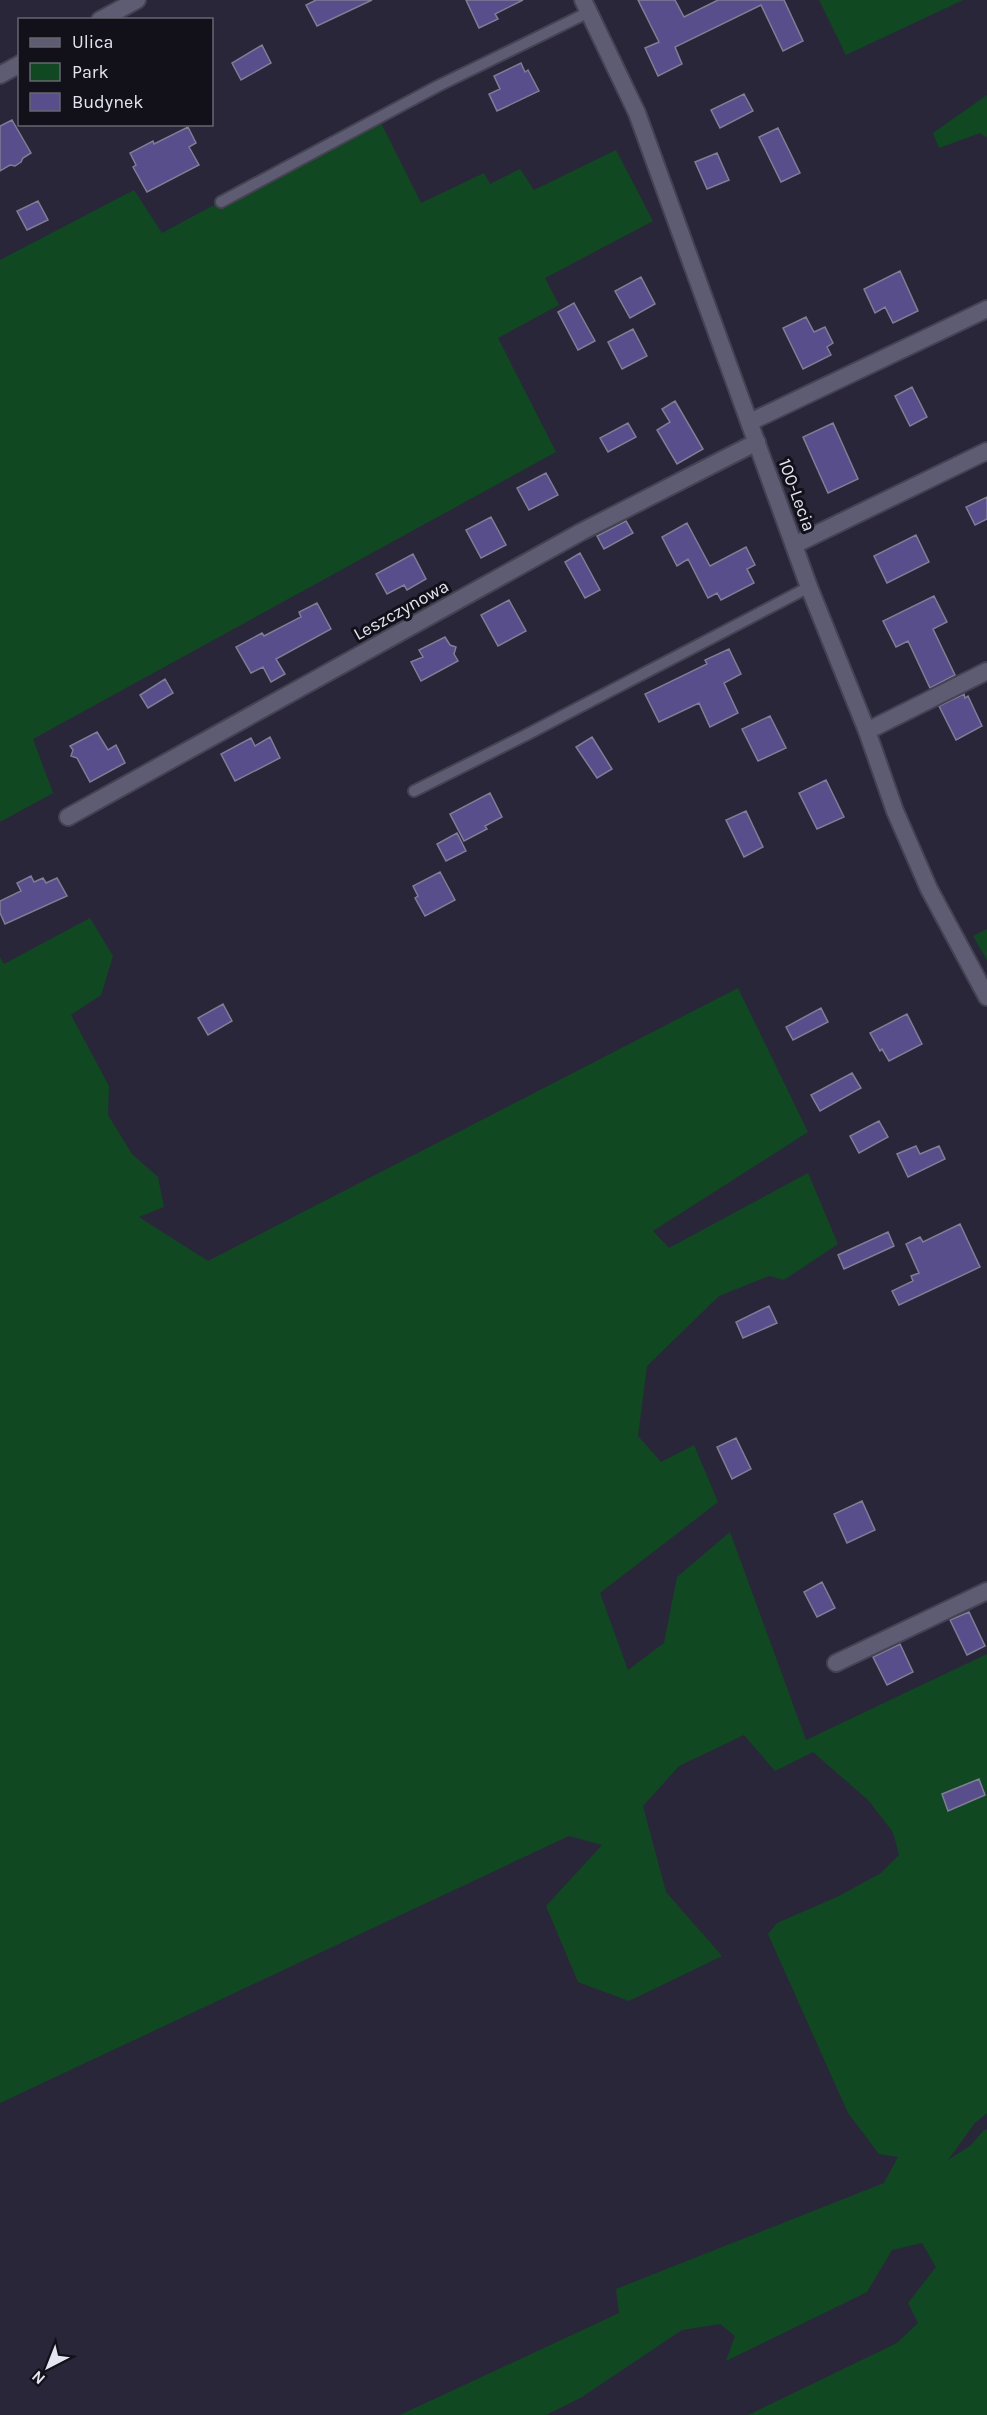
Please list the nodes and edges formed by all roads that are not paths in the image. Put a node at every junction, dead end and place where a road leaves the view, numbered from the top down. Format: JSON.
{"nodes":[{"id":1,"x":138,"y":0,"type":"edge"},
{"id":2,"x":586,"y":6,"type":"edge"},
{"id":3,"x":104,"y":18,"type":"edge"},
{"id":4,"x":18,"y":65,"type":"edge"},
{"id":5,"x":0,"y":75,"type":"edge"},
{"id":6,"x":221,"y":202,"type":"dead end"},
{"id":7,"x":987,"y":309,"type":"edge"},
{"id":8,"x":750,"y":422,"type":"junction"},
{"id":9,"x":757,"y":442,"type":"junction"},
{"id":10,"x":987,"y":451,"type":"edge"},
{"id":11,"x":794,"y":546,"type":"junction"},
{"id":12,"x":809,"y":587,"type":"junction"},
{"id":13,"x":987,"y":671,"type":"edge"},
{"id":14,"x":867,"y":731,"type":"junction"},
{"id":15,"x":414,"y":791,"type":"dead end"},
{"id":16,"x":68,"y":817,"type":"dead end"},
{"id":17,"x":987,"y":997,"type":"edge"},
{"id":18,"x":987,"y":1591,"type":"edge"},
{"id":19,"x":836,"y":1663,"type":"dead end"}],
"edges":[{"from":1,"to":3,"type":"street"},
{"from":2,"to":6,"type":"lane"},
{"from":2,"to":8,"type":"street","name":"100-Lecia"},
{"from":4,"to":5,"type":"street"},
{"from":7,"to":8,"type":"street"},
{"from":8,"to":9,"type":"street","name":"100-Lecia"},
{"from":9,"to":11,"type":"street","name":"100-Lecia"},
{"from":9,"to":16,"type":"street","name":"Leszczynowa"},
{"from":10,"to":11,"type":"street"},
{"from":11,"to":12,"type":"street","name":"100-Lecia"},
{"from":12,"to":14,"type":"street","name":"100-Lecia"},
{"from":12,"to":15,"type":"lane"},
{"from":13,"to":14,"type":"street"},
{"from":14,"to":17,"type":"street","name":"100-Lecia"},
{"from":18,"to":19,"type":"street"}]}
